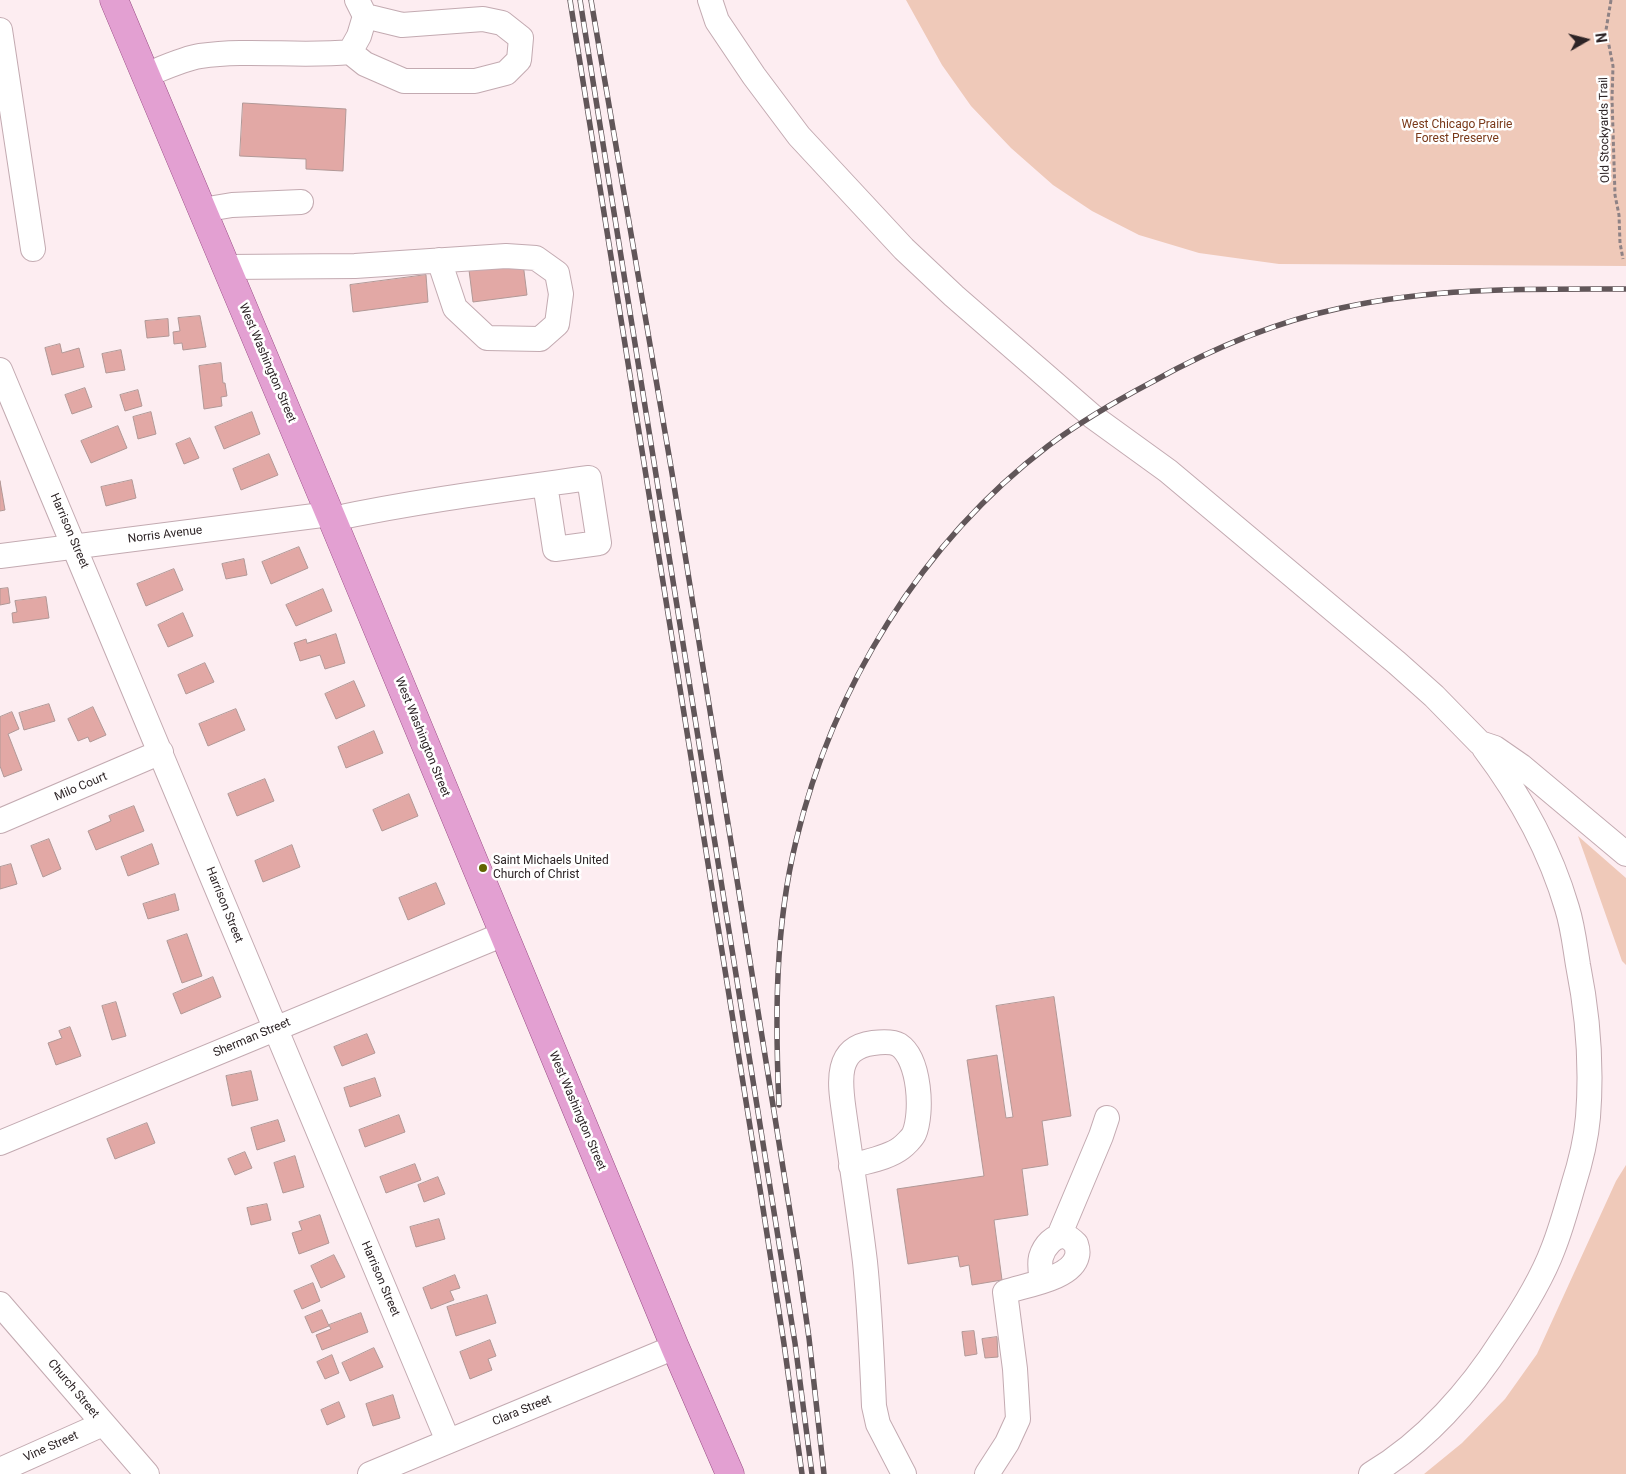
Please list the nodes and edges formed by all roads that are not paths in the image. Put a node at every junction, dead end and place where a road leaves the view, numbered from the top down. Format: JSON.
{"nodes":[{"id":1,"x":710,"y":0,"type":"edge"},
{"id":2,"x":121,"y":2,"type":"edge"},
{"id":3,"x":361,"y":8,"type":"edge"},
{"id":4,"x":0,"y":30,"type":"edge"},
{"id":5,"x":350,"y":52,"type":"junction"},
{"id":6,"x":146,"y":75,"type":"junction"},
{"id":7,"x":301,"y":202,"type":"dead end"},
{"id":8,"x":202,"y":210,"type":"junction"},
{"id":9,"x":33,"y":248,"type":"dead end"},
{"id":10,"x":439,"y":260,"type":"junction"},
{"id":11,"x":226,"y":267,"type":"junction"},
{"id":12,"x":0,"y":370,"type":"edge"},
{"id":13,"x":545,"y":484,"type":"dead end"},
{"id":14,"x":331,"y":516,"type":"junction"},
{"id":15,"x":75,"y":547,"type":"junction"},
{"id":16,"x":0,"y":556,"type":"edge"},
{"id":17,"x":1480,"y":743,"type":"junction"},
{"id":18,"x":161,"y":752,"type":"junction"},
{"id":19,"x":0,"y":821,"type":"edge"},
{"id":20,"x":1626,"y":854,"type":"edge"},
{"id":21,"x":504,"y":934,"type":"junction"},
{"id":22,"x":275,"y":1028,"type":"junction"},
{"id":23,"x":1107,"y":1118,"type":"dead end"},
{"id":24,"x":0,"y":1143,"type":"edge"},
{"id":25,"x":852,"y":1166,"type":"junction"},
{"id":26,"x":0,"y":1304,"type":"edge"},
{"id":27,"x":675,"y":1347,"type":"junction"},
{"id":28,"x":103,"y":1424,"type":"junction"},
{"id":29,"x":448,"y":1441,"type":"junction"},
{"id":30,"x":0,"y":1470,"type":"edge"},
{"id":31,"x":147,"y":1474,"type":"edge"},
{"id":32,"x":370,"y":1474,"type":"edge"},
{"id":33,"x":730,"y":1474,"type":"edge"},
{"id":34,"x":904,"y":1474,"type":"edge"},
{"id":35,"x":987,"y":1474,"type":"edge"},
{"id":36,"x":1371,"y":1474,"type":"edge"}],
"edges":[{"from":1,"to":17,"type":"street"},
{"from":2,"to":6,"type":"main road","name":"West Washington Street"},
{"from":3,"to":5,"type":"street"},
{"from":3,"to":5,"type":"street"},
{"from":4,"to":9,"type":"street"},
{"from":5,"to":6,"type":"street"},
{"from":6,"to":8,"type":"main road","name":"West Washington Street"},
{"from":7,"to":8,"type":"street"},
{"from":8,"to":11,"type":"main road","name":"West Washington Street"},
{"from":10,"to":10,"type":"street"},
{"from":10,"to":11,"type":"street"},
{"from":11,"to":14,"type":"main road","name":"West Washington Street"},
{"from":12,"to":15,"type":"street","name":"Harrison Street"},
{"from":13,"to":14,"type":"street","name":"Norris Avenue"},
{"from":14,"to":15,"type":"street","name":"Norris Avenue"},
{"from":14,"to":21,"type":"main road","name":"West Washington Street"},
{"from":15,"to":16,"type":"street","name":"Norris Avenue"},
{"from":15,"to":18,"type":"street","name":"Harrison Street"},
{"from":17,"to":20,"type":"street"},
{"from":17,"to":36,"type":"street"},
{"from":18,"to":19,"type":"street","name":"Milo Court"},
{"from":18,"to":22,"type":"street","name":"Harrison Street"},
{"from":21,"to":22,"type":"street","name":"Sherman Street"},
{"from":21,"to":27,"type":"main road","name":"West Washington Street"},
{"from":22,"to":24,"type":"street","name":"Sherman Street"},
{"from":22,"to":29,"type":"street","name":"Harrison Street"},
{"from":23,"to":35,"type":"street"},
{"from":25,"to":25,"type":"street"},
{"from":25,"to":34,"type":"street"},
{"from":26,"to":28,"type":"street","name":"Church Street"},
{"from":27,"to":29,"type":"street","name":"Clara Street"},
{"from":27,"to":33,"type":"main road","name":"West Washington Street"},
{"from":28,"to":30,"type":"street","name":"Vine Street"},
{"from":28,"to":31,"type":"street","name":"Church Street"},
{"from":29,"to":32,"type":"street","name":"Clara Street"}]}
